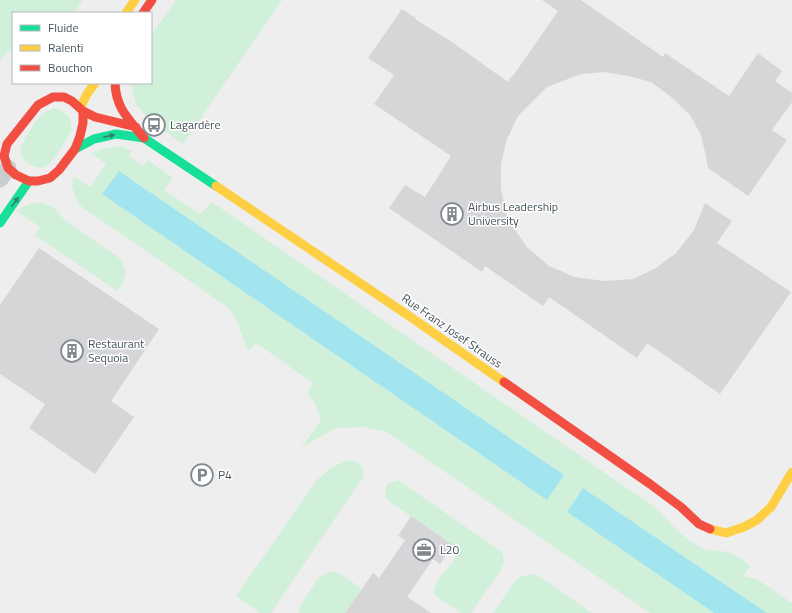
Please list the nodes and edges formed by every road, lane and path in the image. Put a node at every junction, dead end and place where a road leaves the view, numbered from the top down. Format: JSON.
{"nodes":[{"id":1,"x":134,"y":0,"type":"edge"},
{"id":2,"x":152,"y":0,"type":"edge"},
{"id":3,"x":127,"y":12,"type":"edge"},
{"id":4,"x":144,"y":12,"type":"edge"},
{"id":5,"x":93,"y":84,"type":"edge"},
{"id":6,"x":116,"y":84,"type":"edge"},
{"id":7,"x":82,"y":110,"type":"junction"},
{"id":8,"x":136,"y":127,"type":"junction"},
{"id":9,"x":144,"y":138,"type":"junction"},
{"id":10,"x":4,"y":142,"type":"edge"},
{"id":11,"x":75,"y":149,"type":"junction"},
{"id":12,"x":4,"y":173,"type":"edge"},
{"id":13,"x":29,"y":181,"type":"junction"},
{"id":14,"x":0,"y":223,"type":"edge"},
{"id":15,"x":792,"y":472,"type":"edge"}],
"edges":[{"from":1,"to":3,"type":"street"},
{"from":2,"to":4,"type":"street"},
{"from":5,"to":7,"type":"street"},
{"from":6,"to":8,"type":"street"},
{"from":7,"to":8,"type":"street"},
{"from":7,"to":10,"type":"street"},
{"from":7,"to":11,"type":"street"},
{"from":8,"to":9,"type":"street"},
{"from":11,"to":9,"type":"street","name":"Rue Franz Josef Strauss","one_way":true},
{"from":9,"to":15,"type":"street","name":"Rue Franz Josef Strauss"},
{"from":10,"to":12,"type":"street"},
{"from":11,"to":13,"type":"street"},
{"from":12,"to":13,"type":"street"},
{"from":14,"to":13,"type":"street","one_way":true}]}
